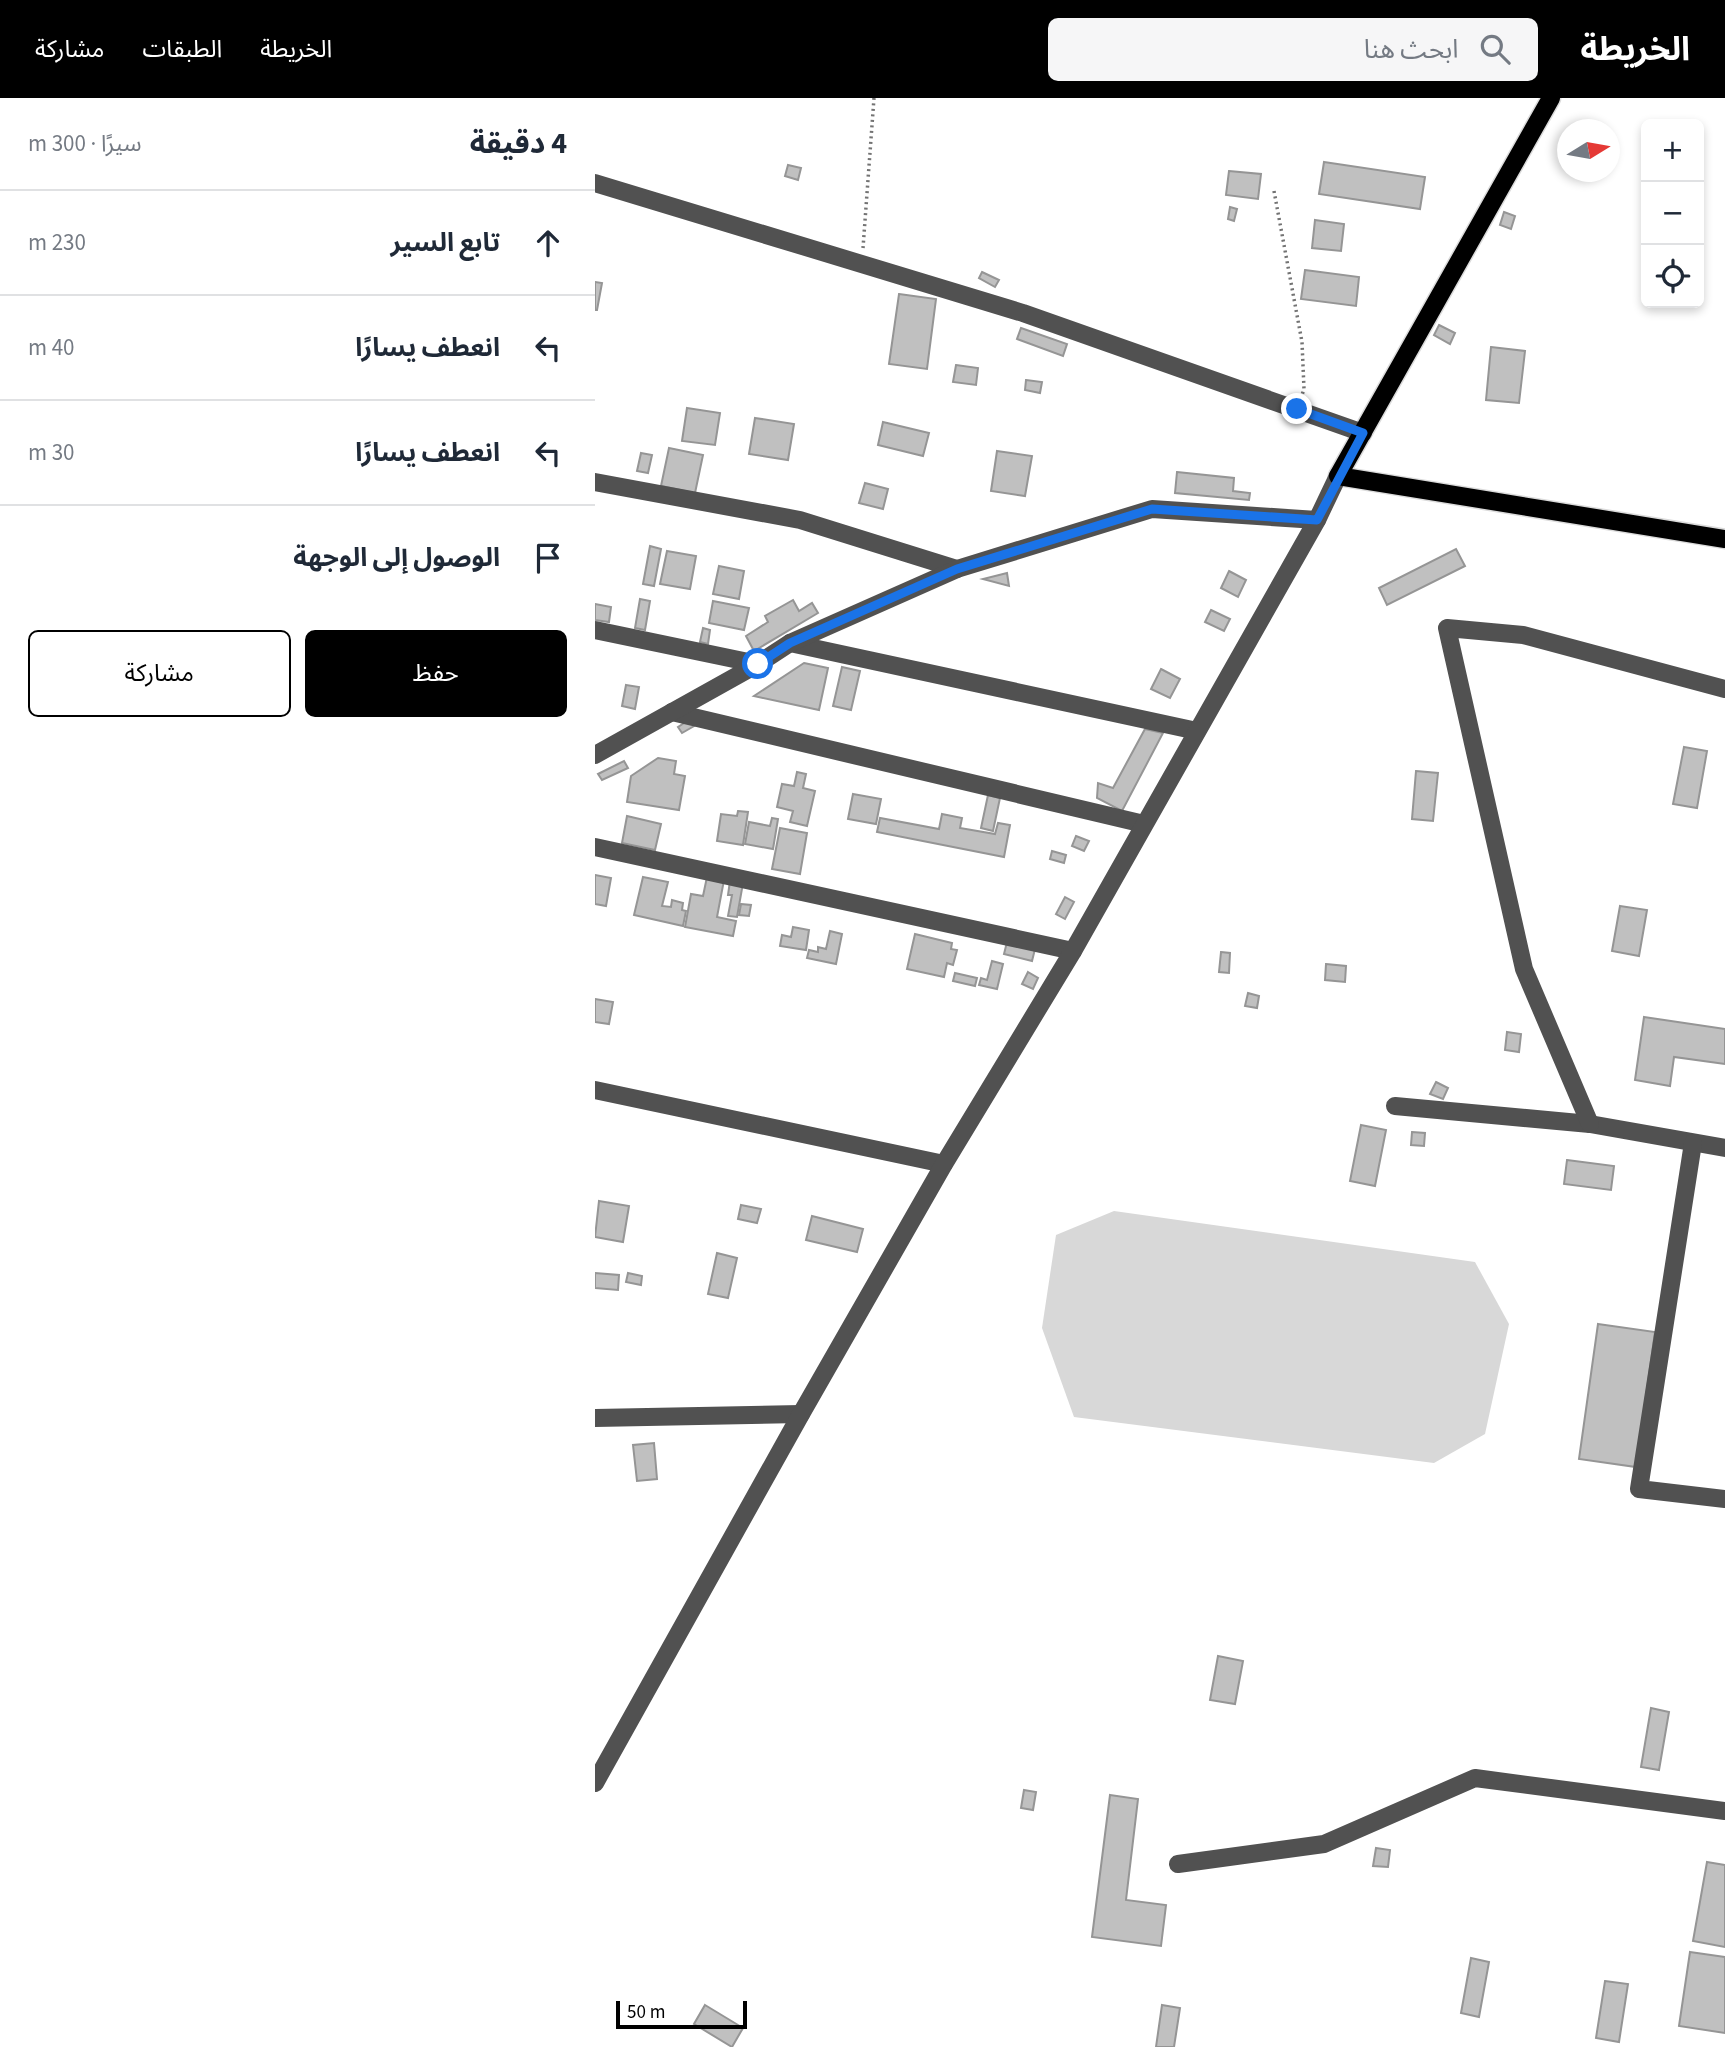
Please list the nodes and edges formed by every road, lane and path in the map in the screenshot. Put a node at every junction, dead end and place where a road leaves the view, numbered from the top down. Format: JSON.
{"nodes":[{"id":1,"x":874,"y":98,"type":"edge"},
{"id":2,"x":1551,"y":98,"type":"edge"},
{"id":3,"x":595,"y":183,"type":"edge"},
{"id":4,"x":1274,"y":191,"type":"dead end"},
{"id":5,"x":862,"y":264,"type":"junction"},
{"id":6,"x":1297,"y":409,"type":"junction"},
{"id":7,"x":1363,"y":433,"type":"junction"},
{"id":8,"x":1338,"y":476,"type":"junction"},
{"id":9,"x":595,"y":482,"type":"edge"},
{"id":10,"x":1317,"y":520,"type":"junction"},
{"id":11,"x":1725,"y":539,"type":"edge"},
{"id":12,"x":957,"y":569,"type":"junction"},
{"id":13,"x":595,"y":630,"type":"edge"},
{"id":14,"x":790,"y":643,"type":"junction"},
{"id":15,"x":758,"y":664,"type":"junction"},
{"id":16,"x":1725,"y":689,"type":"edge"},
{"id":17,"x":672,"y":712,"type":"junction"},
{"id":18,"x":1197,"y":731,"type":"junction"},
{"id":19,"x":595,"y":755,"type":"edge"},
{"id":20,"x":1144,"y":824,"type":"junction"},
{"id":21,"x":595,"y":847,"type":"edge"},
{"id":22,"x":1073,"y":951,"type":"junction"},
{"id":23,"x":595,"y":1090,"type":"edge"},
{"id":24,"x":1395,"y":1106,"type":"dead end"},
{"id":25,"x":1590,"y":1124,"type":"junction"},
{"id":26,"x":1693,"y":1143,"type":"junction"},
{"id":27,"x":1725,"y":1148,"type":"edge"},
{"id":28,"x":944,"y":1164,"type":"junction"},
{"id":29,"x":801,"y":1414,"type":"junction"},
{"id":30,"x":595,"y":1418,"type":"edge"},
{"id":31,"x":1725,"y":1499,"type":"edge"},
{"id":32,"x":595,"y":1783,"type":"edge"},
{"id":33,"x":1725,"y":1811,"type":"edge"},
{"id":34,"x":1178,"y":1864,"type":"dead end"}],
"edges":[{"from":1,"to":5,"type":"path"},
{"from":2,"to":7,"type":"main road"},
{"from":3,"to":5,"type":"street"},
{"from":4,"to":6,"type":"path"},
{"from":5,"to":6,"type":"street"},
{"from":6,"to":7,"type":"street"},
{"from":7,"to":8,"type":"main road"},
{"from":8,"to":10,"type":"street"},
{"from":8,"to":11,"type":"main road"},
{"from":9,"to":12,"type":"street"},
{"from":10,"to":12,"type":"street"},
{"from":10,"to":18,"type":"street"},
{"from":12,"to":14,"type":"street"},
{"from":13,"to":15,"type":"street"},
{"from":14,"to":15,"type":"street"},
{"from":14,"to":18,"type":"street"},
{"from":15,"to":17,"type":"street"},
{"from":16,"to":25,"type":"street"},
{"from":17,"to":19,"type":"street"},
{"from":17,"to":20,"type":"street"},
{"from":18,"to":20,"type":"street"},
{"from":20,"to":22,"type":"street"},
{"from":21,"to":22,"type":"street"},
{"from":22,"to":28,"type":"street"},
{"from":23,"to":28,"type":"street"},
{"from":24,"to":25,"type":"street"},
{"from":25,"to":26,"type":"street"},
{"from":26,"to":27,"type":"street"},
{"from":26,"to":31,"type":"street"},
{"from":28,"to":29,"type":"street"},
{"from":29,"to":30,"type":"street"},
{"from":29,"to":32,"type":"street"},
{"from":33,"to":34,"type":"street"}]}
